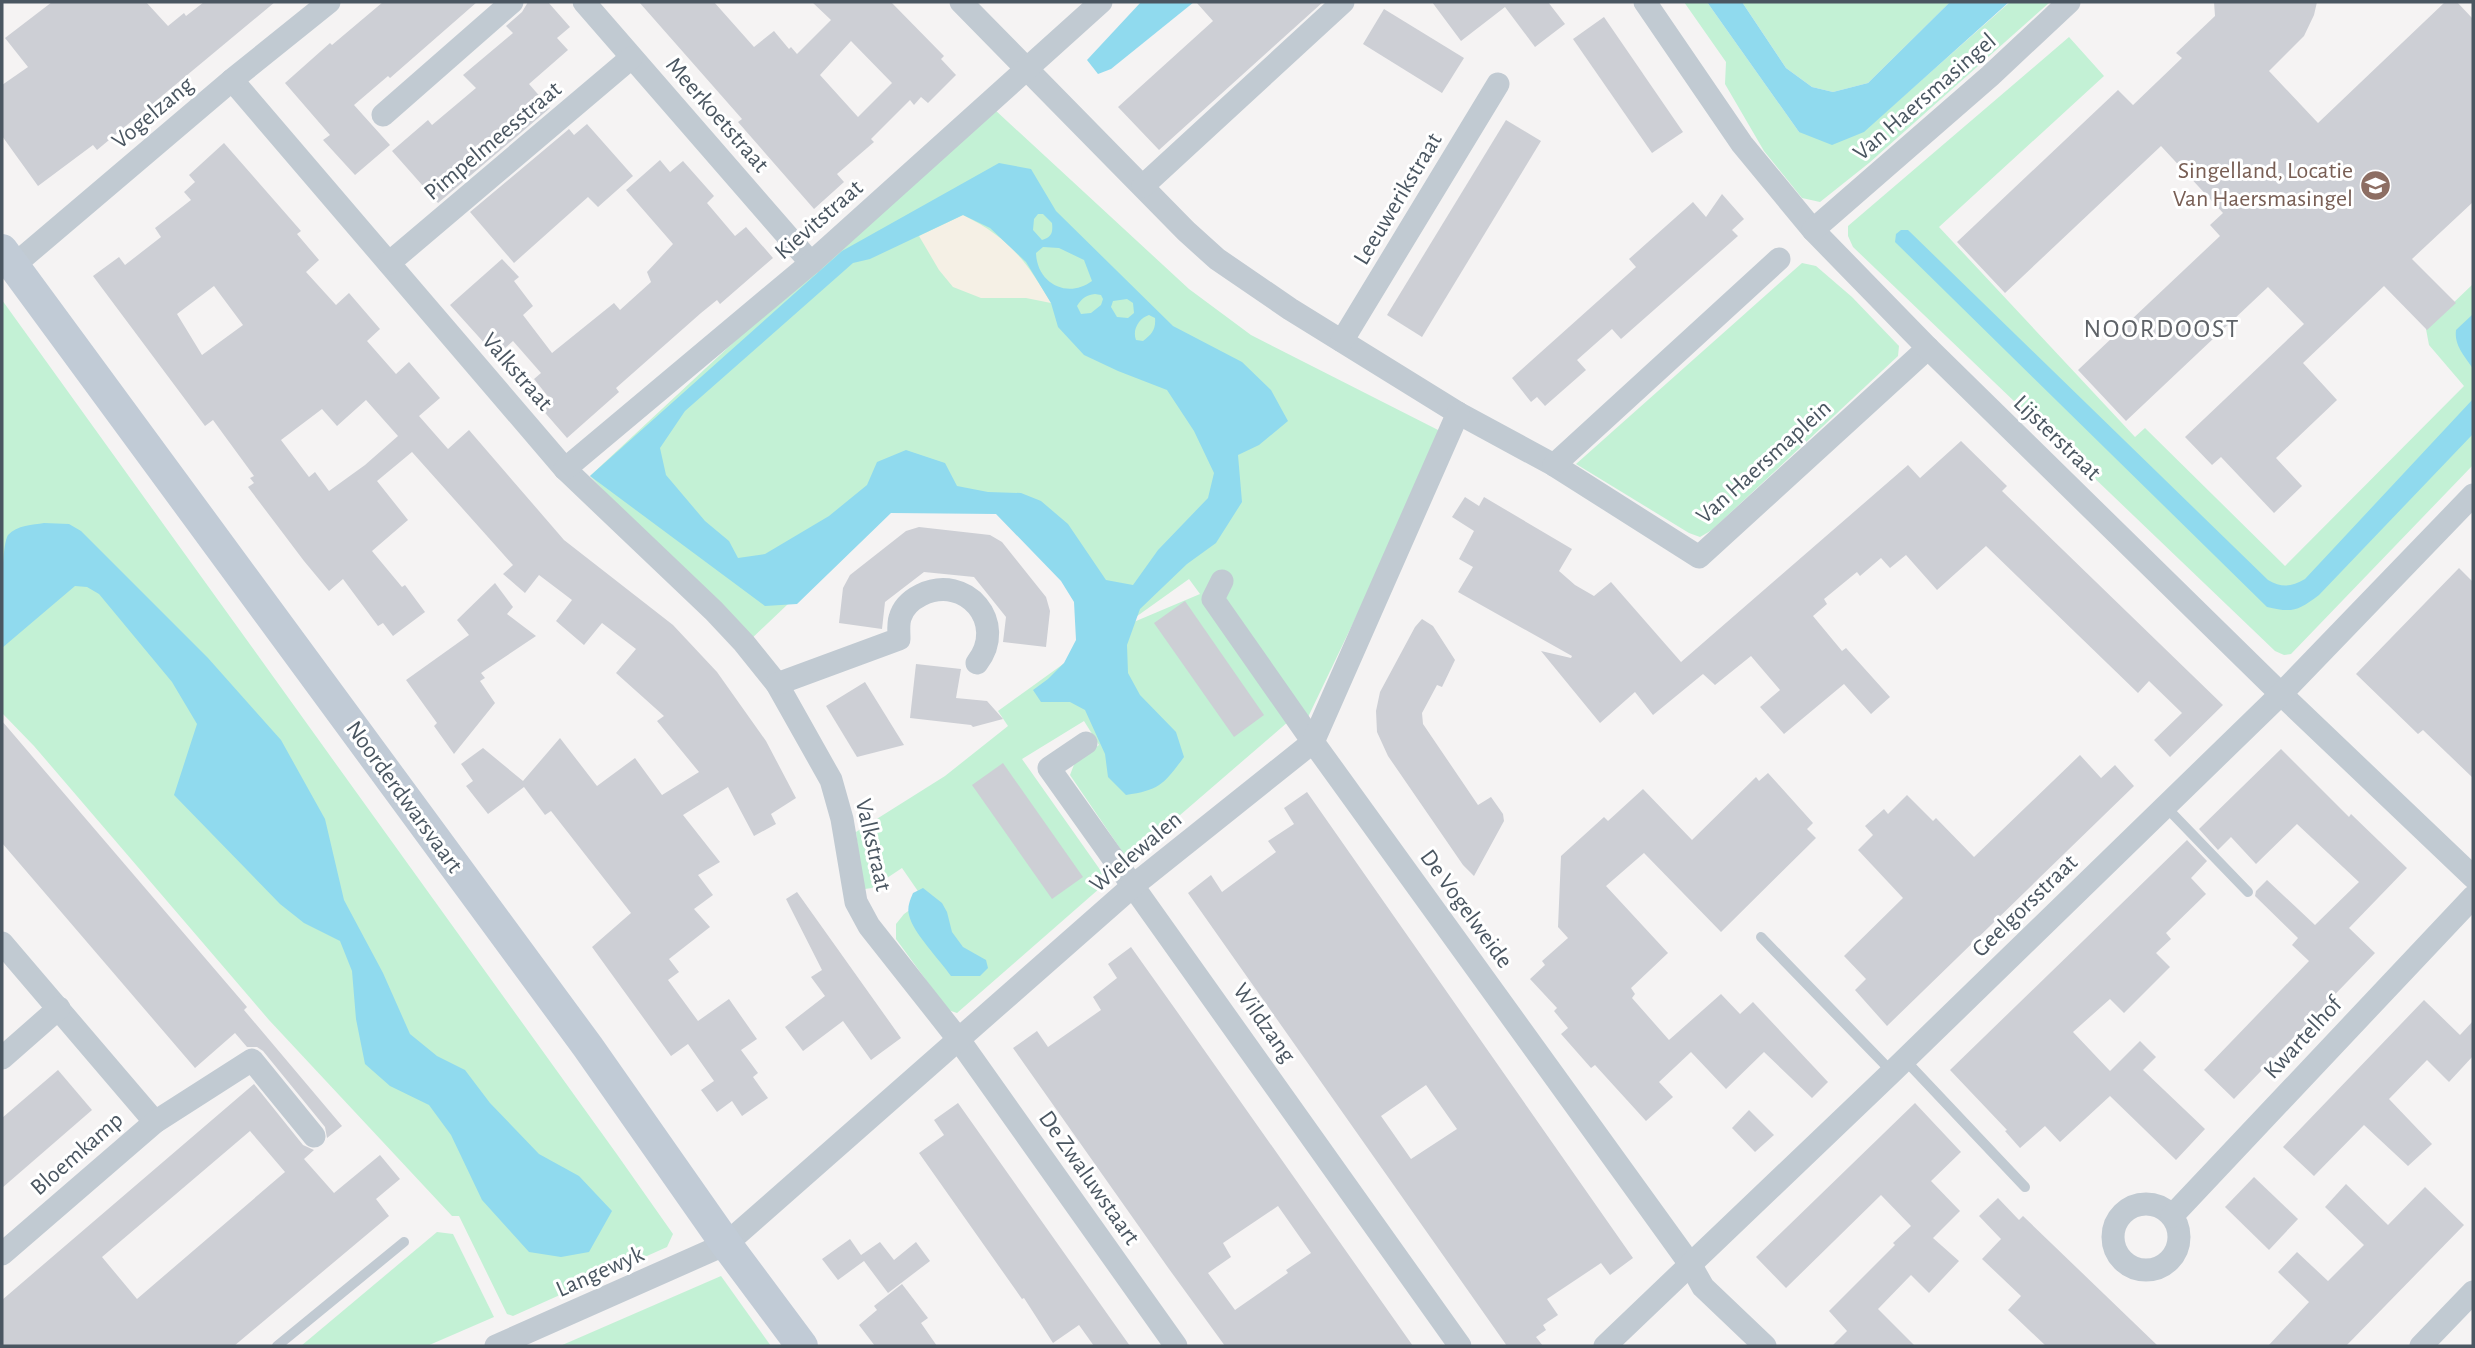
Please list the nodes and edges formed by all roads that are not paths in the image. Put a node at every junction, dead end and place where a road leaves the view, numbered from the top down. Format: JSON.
{"nodes":[{"id":1,"x":328,"y":2,"type":"edge"},
{"id":2,"x":512,"y":2,"type":"edge"},
{"id":3,"x":584,"y":2,"type":"edge"},
{"id":4,"x":961,"y":2,"type":"edge"},
{"id":5,"x":1101,"y":2,"type":"edge"},
{"id":6,"x":1343,"y":2,"type":"edge"},
{"id":7,"x":1645,"y":2,"type":"edge"},
{"id":8,"x":2069,"y":2,"type":"edge"},
{"id":9,"x":631,"y":58,"type":"junction"},
{"id":10,"x":1026,"y":70,"type":"junction"},
{"id":11,"x":232,"y":80,"type":"junction"},
{"id":12,"x":1499,"y":83,"type":"dead end"},
{"id":13,"x":383,"y":115,"type":"dead end"},
{"id":14,"x":1143,"y":186,"type":"junction"},
{"id":15,"x":1813,"y":230,"type":"junction"},
{"id":16,"x":8,"y":258,"type":"edge"},
{"id":17,"x":1779,"y":259,"type":"dead end"},
{"id":18,"x":389,"y":263,"type":"junction"},
{"id":19,"x":811,"y":263,"type":"junction"},
{"id":20,"x":1342,"y":341,"type":"junction"},
{"id":21,"x":1928,"y":348,"type":"junction"},
{"id":22,"x":1458,"y":413,"type":"junction"},
{"id":23,"x":1555,"y":465,"type":"junction"},
{"id":24,"x":565,"y":469,"type":"junction"},
{"id":25,"x":2473,"y":495,"type":"edge"},
{"id":26,"x":1222,"y":581,"type":"dead end"},
{"id":27,"x":977,"y":663,"type":"dead end"},
{"id":28,"x":777,"y":684,"type":"junction"},
{"id":29,"x":2281,"y":694,"type":"junction"},
{"id":30,"x":1314,"y":742,"type":"junction"},
{"id":31,"x":1086,"y":743,"type":"dead end"},
{"id":32,"x":2164,"y":805,"type":"junction"},
{"id":33,"x":2473,"y":877,"type":"edge"},
{"id":34,"x":1134,"y":885,"type":"junction"},
{"id":35,"x":2248,"y":892,"type":"dead end"},
{"id":36,"x":2473,"y":897,"type":"edge"},
{"id":37,"x":1761,"y":937,"type":"dead end"},
{"id":38,"x":2,"y":943,"type":"edge"},
{"id":39,"x":59,"y":1008,"type":"junction"},
{"id":40,"x":959,"y":1040,"type":"junction"},
{"id":41,"x":2,"y":1058,"type":"edge"},
{"id":42,"x":1899,"y":1066,"type":"junction"},
{"id":43,"x":155,"y":1122,"type":"junction"},
{"id":44,"x":314,"y":1136,"type":"dead end"},
{"id":45,"x":2025,"y":1187,"type":"dead end"},
{"id":46,"x":2172,"y":1216,"type":"dead end"},
{"id":47,"x":404,"y":1242,"type":"dead end"},
{"id":48,"x":726,"y":1244,"type":"junction"},
{"id":49,"x":2,"y":1254,"type":"edge"},
{"id":50,"x":1690,"y":1264,"type":"junction"},
{"id":51,"x":2473,"y":1292,"type":"edge"},
{"id":52,"x":526,"y":1340,"type":"edge"},
{"id":53,"x":277,"y":1346,"type":"edge"},
{"id":54,"x":496,"y":1346,"type":"edge"},
{"id":55,"x":802,"y":1346,"type":"edge"},
{"id":56,"x":1176,"y":1346,"type":"edge"},
{"id":57,"x":1460,"y":1346,"type":"edge"},
{"id":58,"x":1605,"y":1346,"type":"edge"},
{"id":59,"x":1765,"y":1346,"type":"edge"},
{"id":60,"x":2421,"y":1346,"type":"edge"}],
"edges":[{"from":1,"to":11,"type":"street","name":"Vogelzang"},
{"from":2,"to":13,"type":"street"},
{"from":3,"to":9,"type":"street","name":"Meerkoetstraat"},
{"from":4,"to":10,"type":"street"},
{"from":5,"to":10,"type":"street","name":"Kievitstraat"},
{"from":6,"to":14,"type":"street"},
{"from":7,"to":15,"type":"street","name":"Lijsterstraat"},
{"from":8,"to":15,"type":"street","name":"Van Haersmasingel"},
{"from":9,"to":18,"type":"street","name":"Pimpelmeesstraat"},
{"from":9,"to":19,"type":"street","name":"Meerkoetstraat"},
{"from":10,"to":14,"type":"street"},
{"from":10,"to":19,"type":"street","name":"Kievitstraat"},
{"from":11,"to":16,"type":"street","name":"Vogelzang"},
{"from":11,"to":18,"type":"street","name":"Valkstraat"},
{"from":12,"to":20,"type":"street","name":"Leeuwerikstraat"},
{"from":14,"to":20,"type":"street"},
{"from":15,"to":21,"type":"street","name":"Lijsterstraat"},
{"from":16,"to":48,"type":"main road","name":"Noorderdwarsvaart"},
{"from":17,"to":23,"type":"street"},
{"from":18,"to":24,"type":"street","name":"Valkstraat"},
{"from":19,"to":24,"type":"street","name":"Kievitstraat"},
{"from":20,"to":22,"type":"street"},
{"from":21,"to":23,"type":"street","name":"Van Haersmaplein"},
{"from":21,"to":29,"type":"street","name":"Lijsterstraat"},
{"from":22,"to":23,"type":"street","name":"Van Haersmaplein"},
{"from":22,"to":30,"type":"street","name":"Wielewalen"},
{"from":24,"to":28,"type":"street","name":"Valkstraat"},
{"from":25,"to":29,"type":"street","name":"Geelgorsstraat"},
{"from":26,"to":30,"type":"street","name":"De Vogelweide"},
{"from":27,"to":28,"type":"street"},
{"from":28,"to":40,"type":"street","name":"Valkstraat"},
{"from":29,"to":32,"type":"street","name":"Geelgorsstraat"},
{"from":29,"to":33,"type":"street","name":"Lijsterstraat"},
{"from":30,"to":34,"type":"street","name":"Wielewalen"},
{"from":30,"to":50,"type":"street","name":"De Vogelweide"},
{"from":31,"to":34,"type":"street","name":"Wildzang"},
{"from":32,"to":35,"type":"lane"},
{"from":32,"to":42,"type":"street","name":"Geelgorsstraat"},
{"from":34,"to":40,"type":"street","name":"Wielewalen"},
{"from":34,"to":57,"type":"street","name":"Wildzang"},
{"from":36,"to":46,"type":"street","name":"Kwartelhof"},
{"from":37,"to":42,"type":"lane"},
{"from":38,"to":39,"type":"street","name":"Bloemkamp"},
{"from":39,"to":41,"type":"street"},
{"from":39,"to":43,"type":"street","name":"Bloemkamp"},
{"from":40,"to":48,"type":"street","name":"Wielewalen"},
{"from":40,"to":56,"type":"street","name":"De Zwaluwstaart"},
{"from":42,"to":45,"type":"lane"},
{"from":42,"to":50,"type":"street","name":"Geelgorsstraat"},
{"from":43,"to":44,"type":"street","name":"Bloemkamp"},
{"from":43,"to":49,"type":"street","name":"Bloemkamp"},
{"from":47,"to":53,"type":"lane"},
{"from":48,"to":52,"type":"street","name":"Langewyk"},
{"from":48,"to":55,"type":"main road","name":"Noorderdwarsvaart"},
{"from":50,"to":58,"type":"street","name":"Geelgorsstraat"},
{"from":50,"to":59,"type":"street","name":"De Vogelweide"},
{"from":51,"to":60,"type":"street"},
{"from":52,"to":54,"type":"street","name":"Langewyk"}]}
